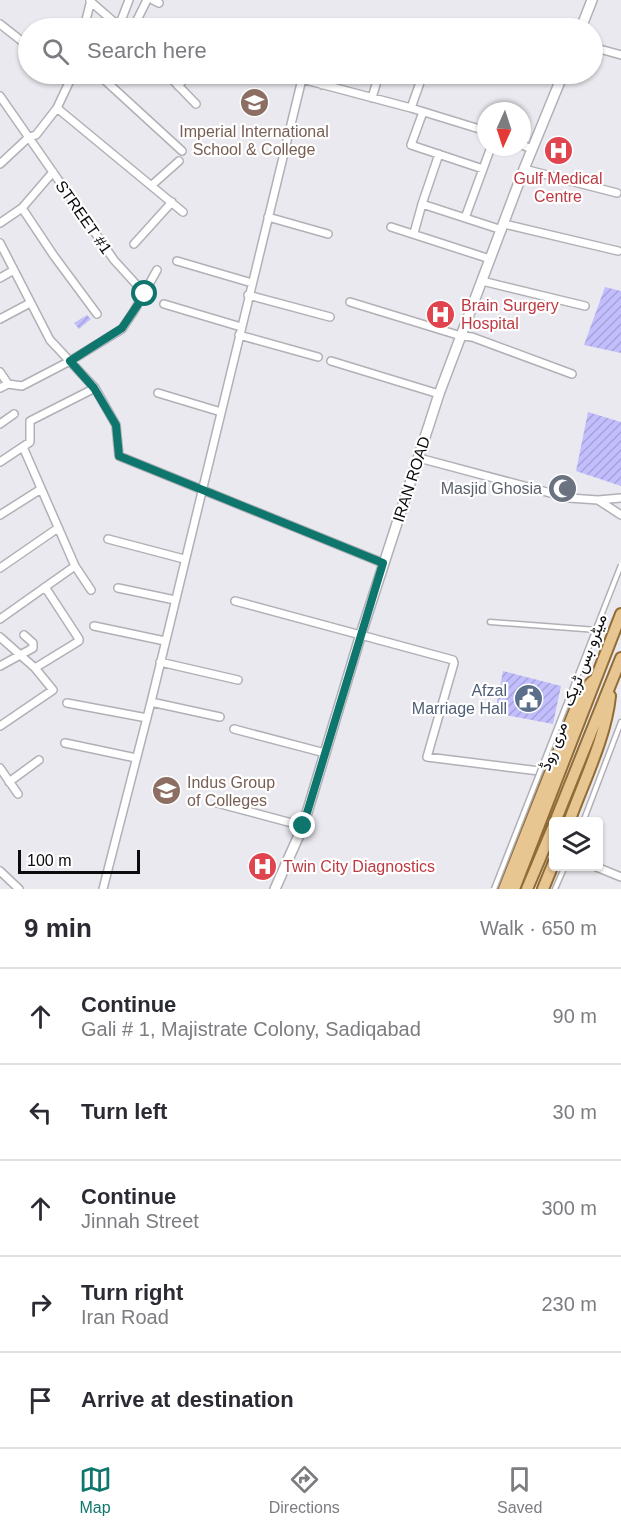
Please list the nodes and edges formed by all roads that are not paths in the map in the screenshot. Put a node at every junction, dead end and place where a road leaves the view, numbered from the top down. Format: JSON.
{"nodes":[{"id":1,"x":129,"y":0,"type":"edge"},
{"id":2,"x":147,"y":0,"type":"edge"},
{"id":3,"x":592,"y":0,"type":"edge"},
{"id":4,"x":91,"y":1,"type":"edge"},
{"id":5,"x":87,"y":18,"type":"edge"},
{"id":6,"x":110,"y":18,"type":"edge"},
{"id":7,"x":123,"y":18,"type":"edge"},
{"id":8,"x":138,"y":18,"type":"edge"},
{"id":9,"x":585,"y":18,"type":"edge"},
{"id":10,"x":0,"y":24,"type":"edge"},
{"id":11,"x":18,"y":38,"type":"edge"},
{"id":12,"x":603,"y":50,"type":"edge"},
{"id":13,"x":621,"y":56,"type":"edge"},
{"id":14,"x":69,"y":84,"type":"edge"},
{"id":15,"x":109,"y":84,"type":"edge"},
{"id":16,"x":301,"y":84,"type":"edge"},
{"id":17,"x":319,"y":84,"type":"edge"},
{"id":18,"x":376,"y":84,"type":"edge"},
{"id":19,"x":419,"y":84,"type":"edge"},
{"id":20,"x":559,"y":84,"type":"edge"},
{"id":21,"x":322,"y":85,"type":"joint"},
{"id":22,"x":178,"y":86,"type":"edge"},
{"id":23,"x":0,"y":96,"type":"edge"},
{"id":24,"x":372,"y":98,"type":"junction"},
{"id":25,"x":196,"y":104,"type":"dead end"},
{"id":26,"x":57,"y":108,"type":"junction"},
{"id":27,"x":411,"y":108,"type":"junction"},
{"id":28,"x":423,"y":112,"type":"junction"},
{"id":29,"x":477,"y":128,"type":"edge"},
{"id":30,"x":29,"y":137,"type":"junction"},
{"id":31,"x":532,"y":149,"type":"joint"},
{"id":32,"x":182,"y":151,"type":"dead end"},
{"id":33,"x":439,"y":154,"type":"junction"},
{"id":34,"x":488,"y":156,"type":"edge"},
{"id":35,"x":179,"y":161,"type":"dead end"},
{"id":36,"x":0,"y":164,"type":"edge"},
{"id":37,"x":483,"y":169,"type":"junction"},
{"id":38,"x":524,"y":169,"type":"junction"},
{"id":39,"x":53,"y":172,"type":"junction"},
{"id":40,"x":152,"y":185,"type":"junction"},
{"id":41,"x":617,"y":193,"type":"dead end"},
{"id":42,"x":172,"y":202,"type":"junction"},
{"id":43,"x":422,"y":204,"type":"junction"},
{"id":44,"x":22,"y":208,"type":"junction"},
{"id":45,"x":183,"y":212,"type":"dead end"},
{"id":46,"x":268,"y":217,"type":"junction"},
{"id":47,"x":465,"y":218,"type":"junction"},
{"id":48,"x":0,"y":223,"type":"edge"},
{"id":49,"x":392,"y":227,"type":"dead end"},
{"id":50,"x":503,"y":227,"type":"junction"},
{"id":51,"x":414,"y":233,"type":"junction"},
{"id":52,"x":328,"y":234,"type":"dead end"},
{"id":53,"x":0,"y":243,"type":"edge"},
{"id":54,"x":134,"y":244,"type":"dead end"},
{"id":55,"x":618,"y":251,"type":"dead end"},
{"id":56,"x":490,"y":259,"type":"junction"},
{"id":57,"x":177,"y":261,"type":"dead end"},
{"id":58,"x":14,"y":270,"type":"junction"},
{"id":59,"x":157,"y":270,"type":"dead end"},
{"id":60,"x":0,"y":278,"type":"edge"},
{"id":61,"x":482,"y":281,"type":"junction"},
{"id":62,"x":252,"y":283,"type":"junction"},
{"id":63,"x":145,"y":294,"type":"junction"},
{"id":64,"x":248,"y":295,"type":"junction"},
{"id":65,"x":350,"y":302,"type":"dead end"},
{"id":66,"x":30,"y":303,"type":"junction"},
{"id":67,"x":164,"y":304,"type":"dead end"},
{"id":68,"x":585,"y":306,"type":"dead end"},
{"id":69,"x":97,"y":314,"type":"dead end"},
{"id":70,"x":330,"y":317,"type":"dead end"},
{"id":71,"x":0,"y":319,"type":"edge"},
{"id":72,"x":240,"y":331,"type":"junction"},
{"id":73,"x":461,"y":336,"type":"junction"},
{"id":74,"x":318,"y":357,"type":"dead end"},
{"id":75,"x":70,"y":361,"type":"junction"},
{"id":76,"x":331,"y":361,"type":"dead end"},
{"id":77,"x":0,"y":372,"type":"edge"},
{"id":78,"x":572,"y":374,"type":"dead end"},
{"id":79,"x":8,"y":384,"type":"junction"},
{"id":80,"x":0,"y":388,"type":"edge"},
{"id":81,"x":94,"y":388,"type":"junction"},
{"id":82,"x":158,"y":393,"type":"dead end"},
{"id":83,"x":439,"y":394,"type":"junction"},
{"id":84,"x":220,"y":412,"type":"junction"},
{"id":85,"x":14,"y":414,"type":"dead end"},
{"id":86,"x":0,"y":424,"type":"edge"},
{"id":87,"x":23,"y":447,"type":"junction"},
{"id":88,"x":419,"y":458,"type":"junction"},
{"id":89,"x":0,"y":462,"type":"edge"},
{"id":90,"x":41,"y":489,"type":"junction"},
{"id":91,"x":202,"y":490,"type":"junction"},
{"id":92,"x":621,"y":498,"type":"edge"},
{"id":93,"x":598,"y":500,"type":"junction"},
{"id":94,"x":621,"y":515,"type":"edge"},
{"id":95,"x":0,"y":516,"type":"edge"},
{"id":96,"x":58,"y":528,"type":"junction"},
{"id":97,"x":108,"y":539,"type":"dead end"},
{"id":98,"x":184,"y":559,"type":"junction"},
{"id":99,"x":383,"y":563,"type":"junction"},
{"id":100,"x":621,"y":565,"type":"edge"},
{"id":101,"x":75,"y":566,"type":"junction"},
{"id":102,"x":0,"y":568,"type":"edge"},
{"id":103,"x":45,"y":587,"type":"junction"},
{"id":104,"x":118,"y":588,"type":"dead end"},
{"id":105,"x":91,"y":590,"type":"dead end"},
{"id":106,"x":175,"y":600,"type":"junction"},
{"id":107,"x":236,"y":601,"type":"dead end"},
{"id":108,"x":621,"y":614,"type":"edge"},
{"id":109,"x":0,"y":619,"type":"edge"},
{"id":110,"x":490,"y":622,"type":"dead end"},
{"id":111,"x":94,"y":626,"type":"dead end"},
{"id":112,"x":597,"y":630,"type":"dead end"},
{"id":113,"x":361,"y":633,"type":"junction"},
{"id":114,"x":24,"y":634,"type":"dead end"},
{"id":115,"x":0,"y":637,"type":"edge"},
{"id":116,"x":165,"y":641,"type":"junction"},
{"id":117,"x":19,"y":655,"type":"junction"},
{"id":118,"x":621,"y":658,"type":"edge"},
{"id":119,"x":160,"y":662,"type":"junction"},
{"id":120,"x":0,"y":666,"type":"edge"},
{"id":121,"x":35,"y":668,"type":"junction"},
{"id":122,"x":597,"y":676,"type":"junction"},
{"id":123,"x":238,"y":680,"type":"dead end"},
{"id":124,"x":612,"y":684,"type":"junction"},
{"id":125,"x":151,"y":702,"type":"junction"},
{"id":126,"x":67,"y":703,"type":"dead end"},
{"id":127,"x":220,"y":717,"type":"dead end"},
{"id":128,"x":147,"y":718,"type":"junction"},
{"id":129,"x":621,"y":722,"type":"edge"},
{"id":130,"x":0,"y":726,"type":"edge"},
{"id":131,"x":234,"y":729,"type":"dead end"},
{"id":132,"x":65,"y":743,"type":"dead end"},
{"id":133,"x":325,"y":753,"type":"junction"},
{"id":134,"x":136,"y":758,"type":"junction"},
{"id":135,"x":39,"y":760,"type":"dead end"},
{"id":136,"x":0,"y":768,"type":"edge"},
{"id":137,"x":539,"y":771,"type":"dead end"},
{"id":138,"x":9,"y":782,"type":"junction"},
{"id":139,"x":18,"y":794,"type":"dead end"},
{"id":140,"x":217,"y":803,"type":"dead end"},
{"id":141,"x":557,"y":817,"type":"edge"},
{"id":142,"x":571,"y":817,"type":"edge"},
{"id":143,"x":585,"y":817,"type":"edge"},
{"id":144,"x":303,"y":826,"type":"junction"},
{"id":145,"x":549,"y":836,"type":"edge"},
{"id":146,"x":603,"y":870,"type":"edge"},
{"id":147,"x":0,"y":871,"type":"edge"},
{"id":148,"x":550,"y":871,"type":"edge"},
{"id":149,"x":563,"y":871,"type":"edge"},
{"id":150,"x":621,"y":877,"type":"edge"},
{"id":151,"x":19,"y":889,"type":"edge"},
{"id":152,"x":103,"y":889,"type":"edge"},
{"id":153,"x":275,"y":889,"type":"edge"},
{"id":154,"x":494,"y":889,"type":"edge"},
{"id":155,"x":504,"y":889,"type":"edge"},
{"id":156,"x":514,"y":889,"type":"edge"},
{"id":157,"x":528,"y":889,"type":"edge"},
{"id":158,"x":543,"y":889,"type":"edge"},
{"id":159,"x":555,"y":889,"type":"edge"}],
"edges":[{"from":1,"to":7,"type":"street"},
{"from":2,"to":8,"type":"street"},
{"from":3,"to":9,"type":"main road"},
{"from":4,"to":5,"type":"street"},
{"from":4,"to":6,"type":"street"},
{"from":10,"to":11,"type":"street"},
{"from":12,"to":13,"type":"street"},
{"from":14,"to":26,"type":"street"},
{"from":15,"to":32,"type":"street"},
{"from":16,"to":46,"type":"street"},
{"from":17,"to":21,"type":"street"},
{"from":18,"to":24,"type":"street"},
{"from":19,"to":27,"type":"street"},
{"from":20,"to":31,"type":"main road","name":"IRAN ROAD"},
{"from":21,"to":24,"type":"street"},
{"from":22,"to":25,"type":"street"},
{"from":23,"to":30,"type":"street","name":"STREET #1"},
{"from":24,"to":27,"type":"street"},
{"from":26,"to":30,"type":"street"},
{"from":26,"to":40,"type":"street"},
{"from":27,"to":28,"type":"street"},
{"from":28,"to":29,"type":"street"},
{"from":28,"to":33,"type":"street"},
{"from":30,"to":36,"type":"street"},
{"from":30,"to":39,"type":"street","name":"STREET #1"},
{"from":31,"to":38,"type":"main road","name":"IRAN ROAD"},
{"from":33,"to":37,"type":"street"},
{"from":33,"to":43,"type":"street"},
{"from":34,"to":37,"type":"street"},
{"from":35,"to":40,"type":"street"},
{"from":37,"to":47,"type":"street"},
{"from":38,"to":41,"type":"street"},
{"from":38,"to":50,"type":"main road","name":"IRAN ROAD"},
{"from":39,"to":44,"type":"street"},
{"from":39,"to":63,"type":"street","name":"STREET #1"},
{"from":40,"to":42,"type":"street"},
{"from":42,"to":45,"type":"street"},
{"from":42,"to":54,"type":"street"},
{"from":43,"to":47,"type":"street"},
{"from":43,"to":51,"type":"street"},
{"from":44,"to":48,"type":"street"},
{"from":44,"to":69,"type":"street"},
{"from":46,"to":52,"type":"street"},
{"from":46,"to":62,"type":"street"},
{"from":47,"to":50,"type":"street"},
{"from":49,"to":51,"type":"street"},
{"from":50,"to":55,"type":"street"},
{"from":50,"to":56,"type":"main road","name":"IRAN ROAD"},
{"from":51,"to":56,"type":"street"},
{"from":53,"to":58,"type":"street"},
{"from":56,"to":61,"type":"main road","name":"IRAN ROAD"},
{"from":57,"to":62,"type":"street"},
{"from":58,"to":60,"type":"street"},
{"from":58,"to":66,"type":"street"},
{"from":59,"to":63,"type":"street"},
{"from":61,"to":68,"type":"street"},
{"from":61,"to":73,"type":"main road","name":"IRAN ROAD"},
{"from":62,"to":64,"type":"street"},
{"from":63,"to":75,"type":"street"},
{"from":64,"to":70,"type":"street"},
{"from":64,"to":72,"type":"street"},
{"from":65,"to":73,"type":"street"},
{"from":66,"to":71,"type":"street"},
{"from":66,"to":75,"type":"street"},
{"from":67,"to":72,"type":"street"},
{"from":72,"to":74,"type":"street"},
{"from":72,"to":84,"type":"street"},
{"from":73,"to":78,"type":"street"},
{"from":73,"to":83,"type":"main road","name":"IRAN ROAD"},
{"from":75,"to":79,"type":"street"},
{"from":75,"to":81,"type":"street"},
{"from":76,"to":83,"type":"street"},
{"from":77,"to":79,"type":"street"},
{"from":79,"to":80,"type":"street"},
{"from":81,"to":87,"type":"street"},
{"from":81,"to":91,"type":"street"},
{"from":82,"to":84,"type":"street"},
{"from":83,"to":88,"type":"main road","name":"IRAN ROAD"},
{"from":84,"to":91,"type":"street"},
{"from":85,"to":86,"type":"street"},
{"from":87,"to":89,"type":"street"},
{"from":87,"to":90,"type":"street"},
{"from":88,"to":93,"type":"street"},
{"from":88,"to":99,"type":"main road","name":"IRAN ROAD"},
{"from":90,"to":95,"type":"street"},
{"from":90,"to":96,"type":"street"},
{"from":91,"to":98,"type":"street"},
{"from":91,"to":99,"type":"street"},
{"from":92,"to":93,"type":"street"},
{"from":93,"to":94,"type":"street"},
{"from":96,"to":101,"type":"street"},
{"from":96,"to":102,"type":"street"},
{"from":97,"to":98,"type":"street"},
{"from":98,"to":106,"type":"street"},
{"from":99,"to":113,"type":"main road","name":"IRAN ROAD"},
{"from":100,"to":154,"type":"lane","name":"میٹرو بس ٹریک","bridge":true},
{"from":101,"to":103,"type":"street"},
{"from":101,"to":105,"type":"street"},
{"from":103,"to":109,"type":"street"},
{"from":103,"to":121,"type":"street"},
{"from":104,"to":106,"type":"street"},
{"from":106,"to":116,"type":"street"},
{"from":107,"to":113,"type":"street"},
{"from":108,"to":122,"type":"main road","name":"مری روڈ"},
{"from":110,"to":112,"type":"lane"},
{"from":111,"to":116,"type":"street"},
{"from":113,"to":133,"type":"main road","name":"IRAN ROAD"},
{"from":113,"to":137,"type":"street"},
{"from":114,"to":117,"type":"street"},
{"from":115,"to":117,"type":"street"},
{"from":116,"to":119,"type":"street"},
{"from":117,"to":120,"type":"street"},
{"from":117,"to":121,"type":"street"},
{"from":118,"to":124,"type":"main road","name":"مری روڈ"},
{"from":119,"to":123,"type":"street"},
{"from":119,"to":125,"type":"street"},
{"from":121,"to":130,"type":"street"},
{"from":122,"to":155,"type":"main road"},
{"from":122,"to":156,"type":"main road","name":"مری روڈ"},
{"from":124,"to":141,"type":"main road","name":"مری روڈ"},
{"from":124,"to":142,"type":"main road"},
{"from":125,"to":127,"type":"street"},
{"from":125,"to":128,"type":"street"},
{"from":126,"to":128,"type":"street"},
{"from":128,"to":134,"type":"street"},
{"from":129,"to":143,"type":"lane"},
{"from":131,"to":133,"type":"street"},
{"from":132,"to":134,"type":"street"},
{"from":133,"to":144,"type":"main road","name":"IRAN ROAD"},
{"from":134,"to":152,"type":"street"},
{"from":135,"to":138,"type":"street"},
{"from":136,"to":138,"type":"street"},
{"from":138,"to":139,"type":"street"},
{"from":140,"to":144,"type":"street"},
{"from":144,"to":153,"type":"main road","name":"IRAN ROAD"},
{"from":145,"to":157,"type":"main road","name":"مری روڈ"},
{"from":146,"to":150,"type":"street"},
{"from":147,"to":151,"type":"street"},
{"from":148,"to":158,"type":"main road"},
{"from":149,"to":159,"type":"lane"}]}
